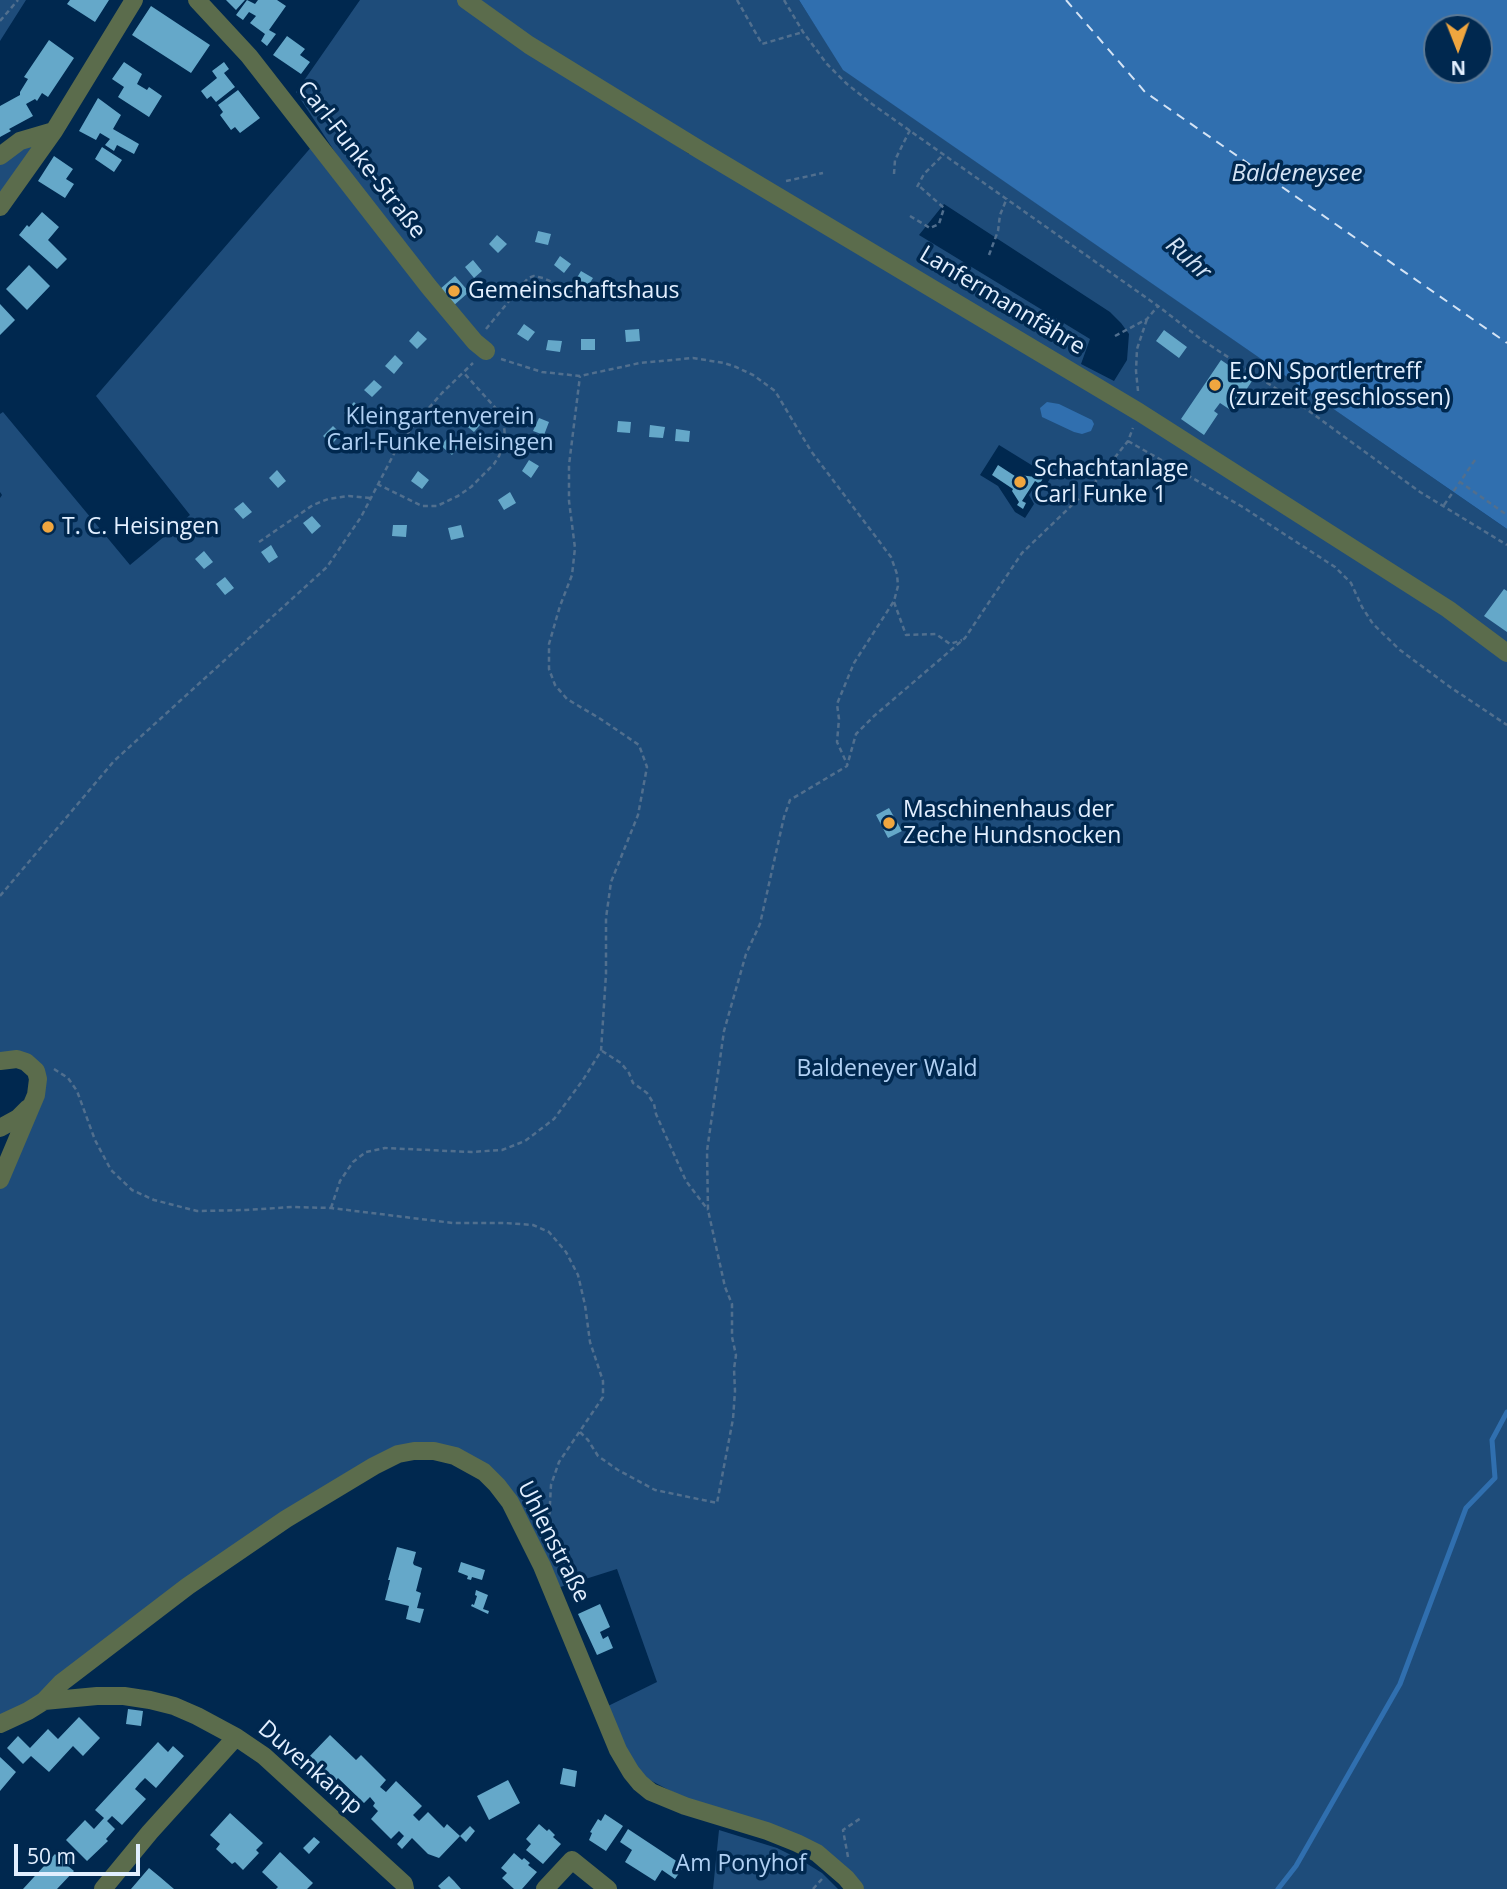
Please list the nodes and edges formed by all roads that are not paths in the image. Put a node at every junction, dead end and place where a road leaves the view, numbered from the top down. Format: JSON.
{"nodes":[{"id":1,"x":134,"y":0,"type":"edge"},
{"id":2,"x":197,"y":0,"type":"edge"},
{"id":3,"x":467,"y":0,"type":"edge"},
{"id":4,"x":54,"y":131,"type":"junction"},
{"id":5,"x":0,"y":156,"type":"edge"},
{"id":6,"x":0,"y":206,"type":"edge"},
{"id":7,"x":481,"y":346,"type":"road end"},
{"id":8,"x":1507,"y":653,"type":"edge"},
{"id":9,"x":0,"y":1061,"type":"edge"},
{"id":10,"x":33,"y":1103,"type":"junction"},
{"id":11,"x":0,"y":1128,"type":"edge"},
{"id":12,"x":0,"y":1180,"type":"edge"},
{"id":13,"x":44,"y":1701,"type":"junction"},
{"id":14,"x":0,"y":1724,"type":"edge"},
{"id":15,"x":236,"y":1737,"type":"junction"},
{"id":16,"x":850,"y":1883,"type":"edge"},
{"id":17,"x":103,"y":1889,"type":"edge"},
{"id":18,"x":405,"y":1889,"type":"edge"},
{"id":19,"x":545,"y":1889,"type":"edge"},
{"id":20,"x":608,"y":1889,"type":"edge"}],
"edges":[{"from":1,"to":4,"type":"street"},
{"from":2,"to":7,"type":"street","name":"Carl-Funke-Straße"},
{"from":3,"to":8,"type":"street","name":"Lanfermannfähre"},
{"from":4,"to":5,"type":"street"},
{"from":4,"to":6,"type":"street"},
{"from":9,"to":10,"type":"street"},
{"from":10,"to":11,"type":"street"},
{"from":10,"to":12,"type":"street"},
{"from":13,"to":14,"type":"street","name":"Uhlenstraße"},
{"from":13,"to":15,"type":"street","name":"Duvenkamp"},
{"from":13,"to":16,"type":"street","name":"Uhlenstraße"},
{"from":15,"to":17,"type":"street"},
{"from":15,"to":18,"type":"street","name":"Duvenkamp"},
{"from":19,"to":20,"type":"street"}]}
